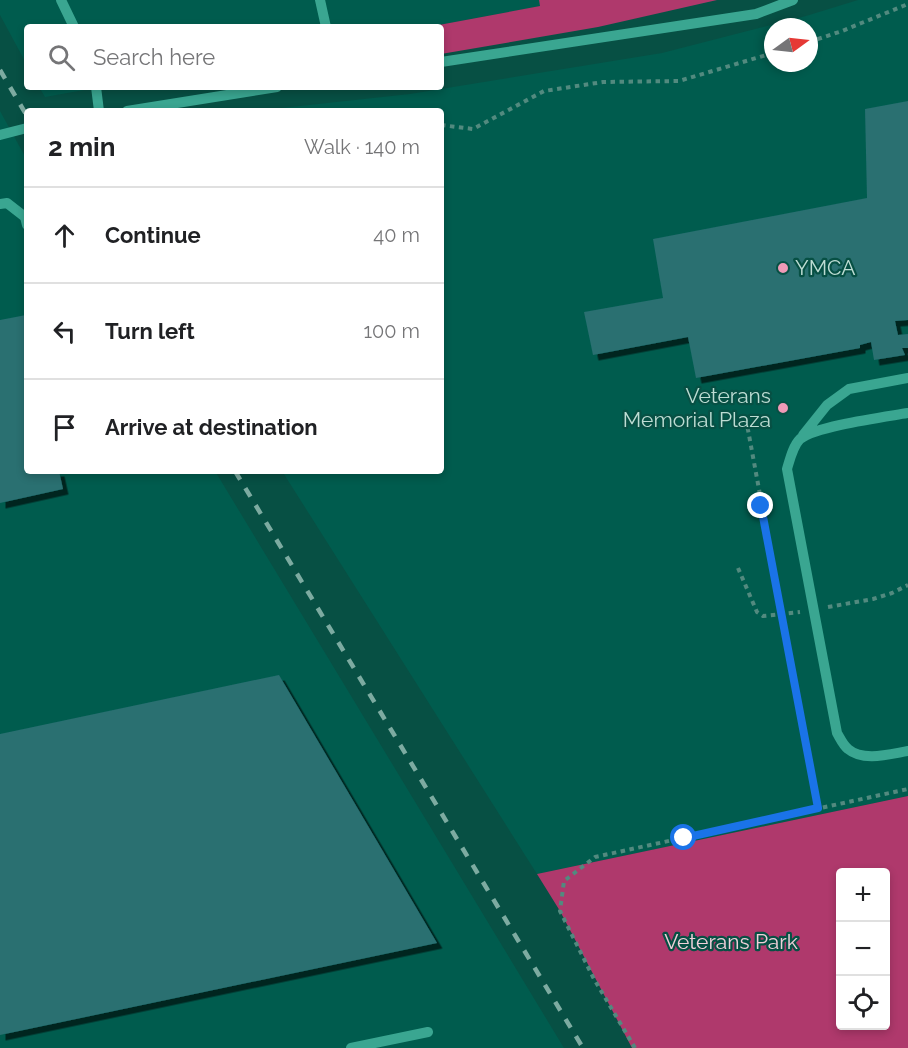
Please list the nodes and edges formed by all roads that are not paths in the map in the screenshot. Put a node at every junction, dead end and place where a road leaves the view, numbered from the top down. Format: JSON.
{"nodes":[{"id":1,"x":61,"y":0,"type":"edge"},
{"id":2,"x":320,"y":0,"type":"edge"},
{"id":3,"x":793,"y":0,"type":"edge"},
{"id":4,"x":73,"y":24,"type":"edge"},
{"id":5,"x":325,"y":24,"type":"edge"},
{"id":6,"x":444,"y":62,"type":"edge"},
{"id":7,"x":96,"y":90,"type":"edge"},
{"id":8,"x":258,"y":90,"type":"edge"},
{"id":9,"x":99,"y":108,"type":"edge"},
{"id":10,"x":146,"y":108,"type":"edge"},
{"id":11,"x":24,"y":129,"type":"edge"},
{"id":12,"x":0,"y":135,"type":"edge"},
{"id":13,"x":0,"y":204,"type":"edge"},
{"id":14,"x":24,"y":216,"type":"edge"},
{"id":15,"x":908,"y":378,"type":"edge"},
{"id":16,"x":908,"y":413,"type":"edge"},
{"id":17,"x":799,"y":440,"type":"junction"},
{"id":18,"x":908,"y":751,"type":"edge"},
{"id":19,"x":428,"y":1032,"type":"dead end"},
{"id":20,"x":351,"y":1048,"type":"edge"}],
"edges":[{"from":1,"to":4,"type":"street"},
{"from":2,"to":5,"type":"street"},
{"from":3,"to":6,"type":"street"},
{"from":7,"to":9,"type":"street"},
{"from":8,"to":10,"type":"street"},
{"from":11,"to":12,"type":"street"},
{"from":13,"to":14,"type":"street"},
{"from":15,"to":17,"type":"street"},
{"from":16,"to":17,"type":"street"},
{"from":17,"to":18,"type":"street"},
{"from":19,"to":20,"type":"street"}]}
